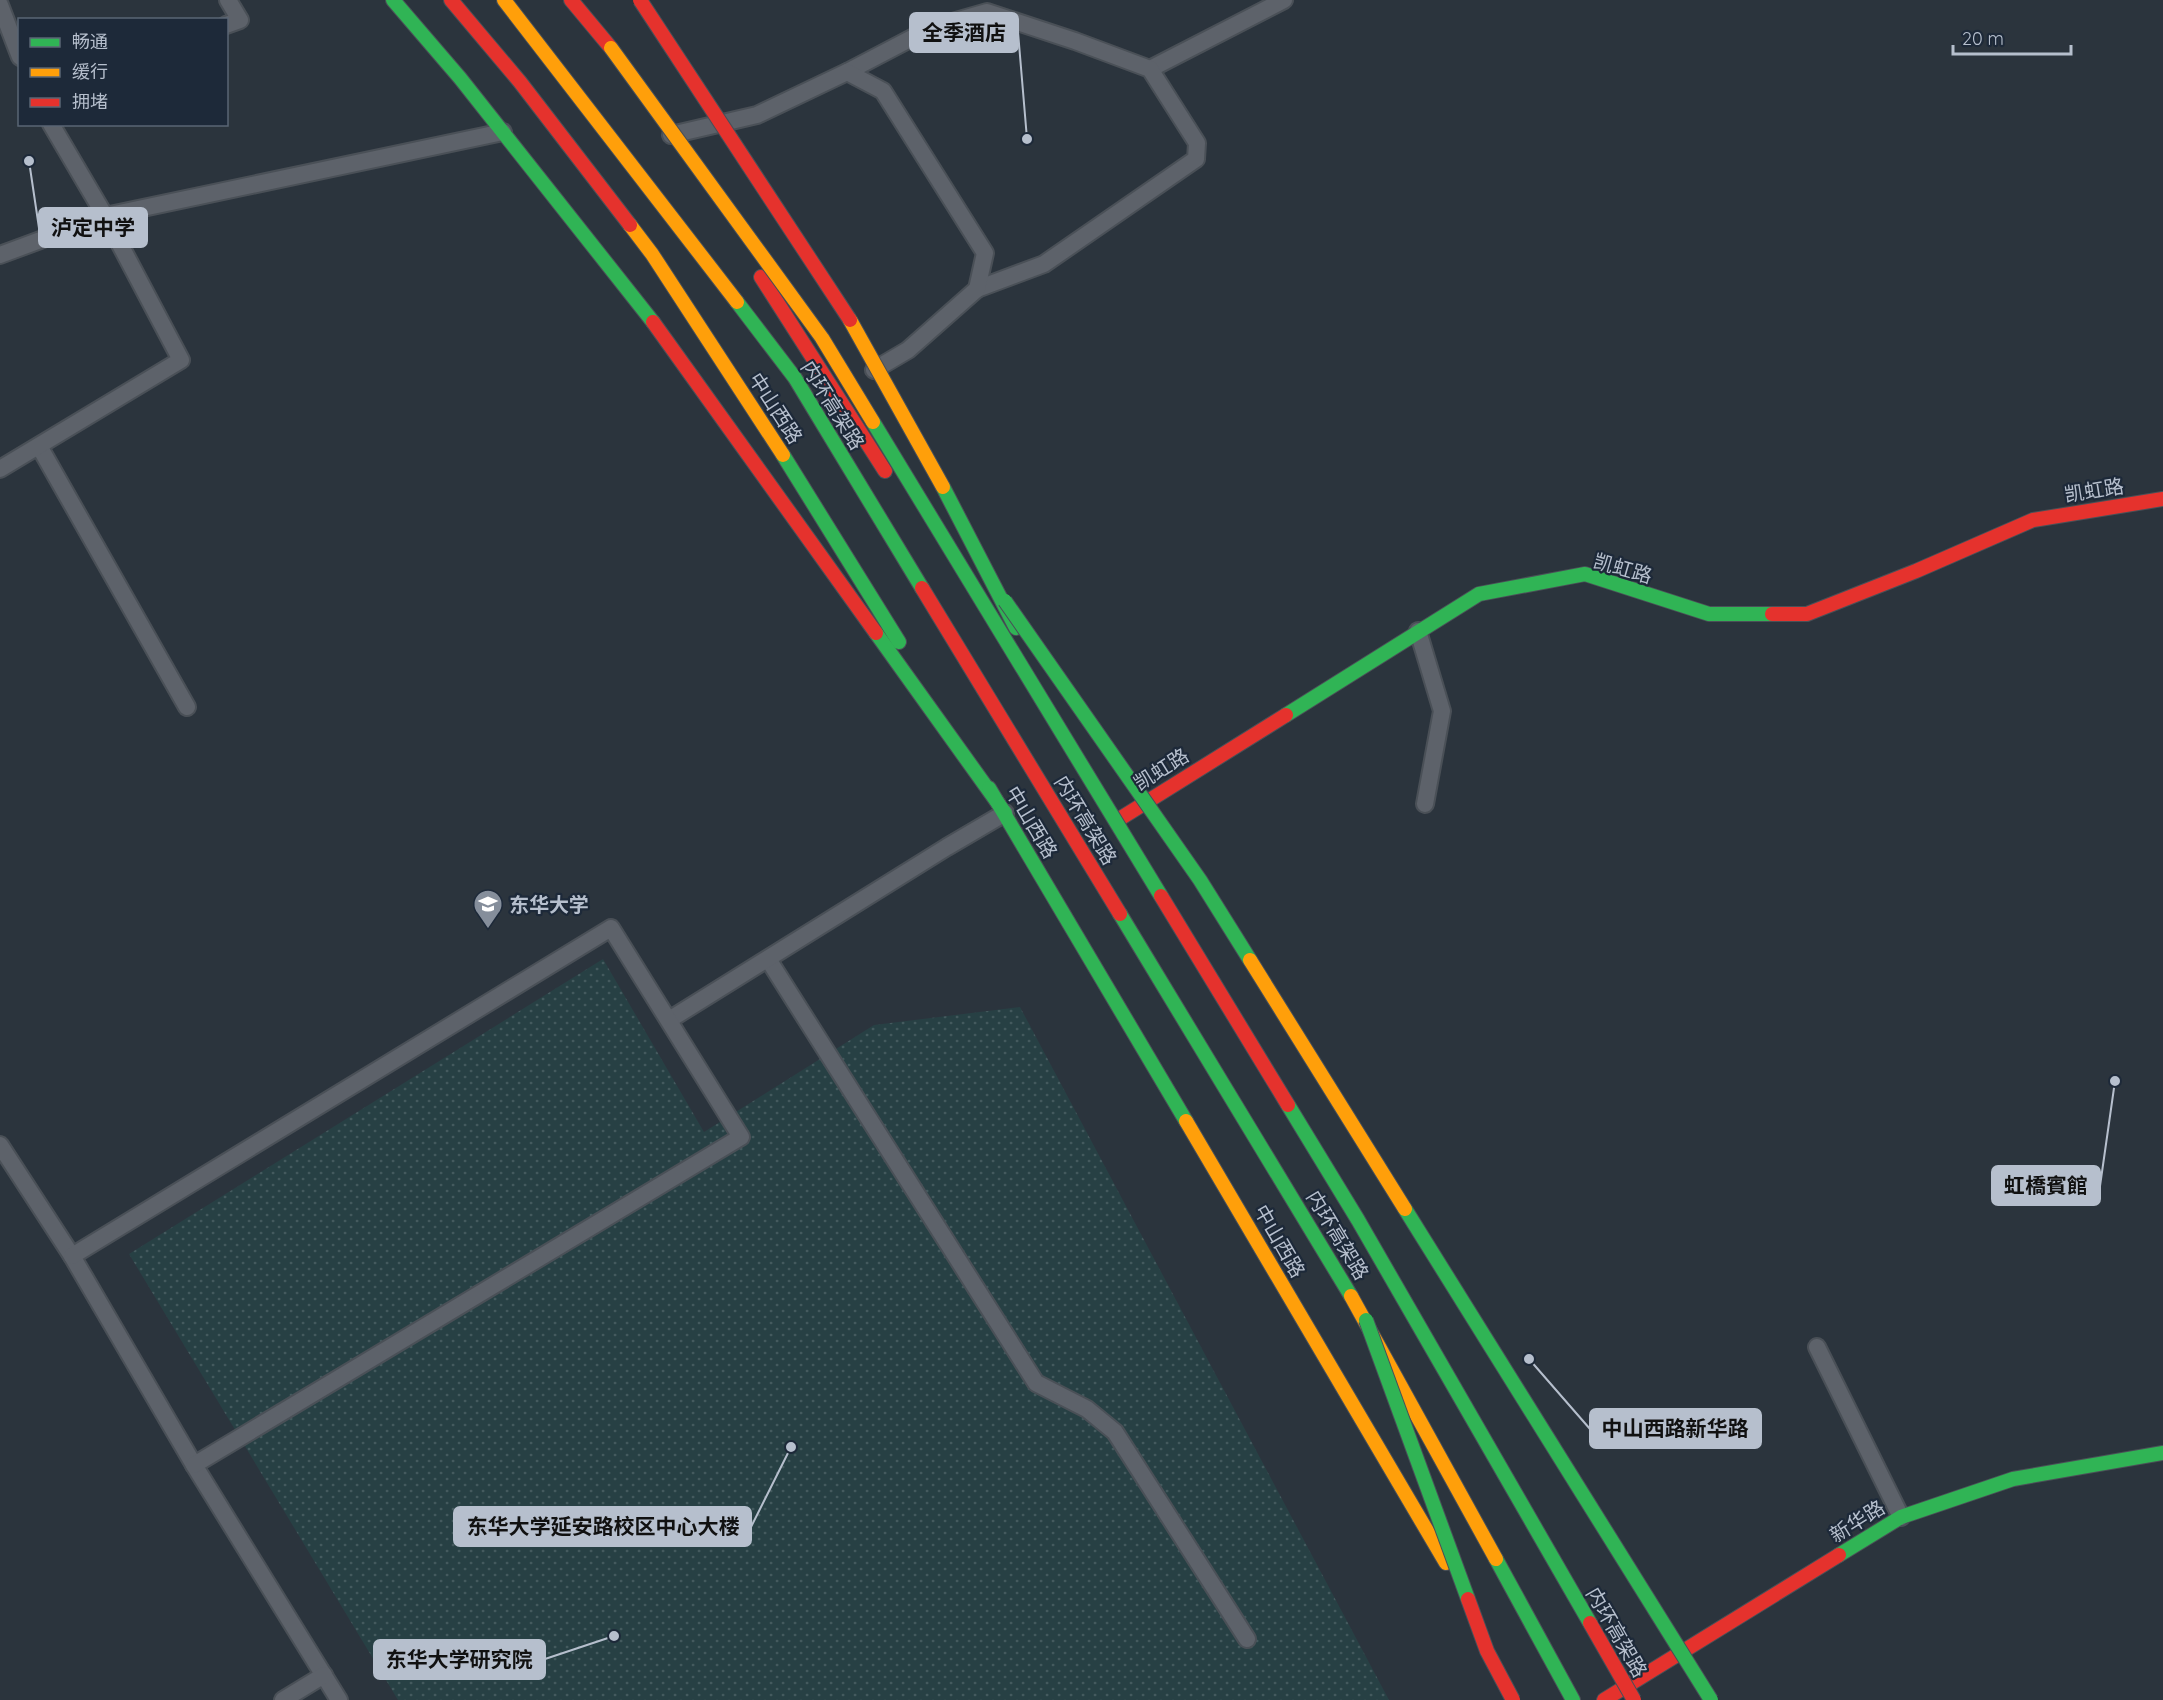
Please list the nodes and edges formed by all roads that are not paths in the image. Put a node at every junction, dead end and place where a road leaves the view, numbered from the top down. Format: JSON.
{"nodes":[{"id":1,"x":228,"y":0,"type":"edge"},
{"id":2,"x":393,"y":0,"type":"edge"},
{"id":3,"x":451,"y":0,"type":"edge"},
{"id":4,"x":504,"y":0,"type":"edge"},
{"id":5,"x":569,"y":0,"type":"edge"},
{"id":6,"x":640,"y":0,"type":"edge"},
{"id":7,"x":1284,"y":0,"type":"edge"},
{"id":8,"x":0,"y":5,"type":"edge"},
{"id":9,"x":228,"y":24,"type":"edge"},
{"id":10,"x":18,"y":52,"type":"edge"},
{"id":11,"x":1150,"y":69,"type":"junction"},
{"id":12,"x":847,"y":72,"type":"junction"},
{"id":13,"x":52,"y":126,"type":"edge"},
{"id":14,"x":503,"y":132,"type":"junction"},
{"id":15,"x":663,"y":137,"type":"junction"},
{"id":16,"x":105,"y":216,"type":"junction"},
{"id":17,"x":0,"y":255,"type":"edge"},
{"id":18,"x":977,"y":290,"type":"junction"},
{"id":19,"x":822,"y":338,"type":"junction"},
{"id":20,"x":835,"y":394,"type":"junction"},
{"id":21,"x":39,"y":446,"type":"junction"},
{"id":22,"x":0,"y":469,"type":"edge"},
{"id":23,"x":2163,"y":499,"type":"edge"},
{"id":24,"x":1418,"y":631,"type":"junction"},
{"id":25,"x":187,"y":706,"type":"dead end"},
{"id":26,"x":1425,"y":804,"type":"dead end"},
{"id":27,"x":1005,"y":813,"type":"junction"},
{"id":28,"x":1116,"y":822,"type":"junction"},
{"id":29,"x":768,"y":958,"type":"junction"},
{"id":30,"x":669,"y":1020,"type":"junction"},
{"id":31,"x":0,"y":1145,"type":"edge"},
{"id":32,"x":72,"y":1256,"type":"junction"},
{"id":33,"x":1366,"y":1320,"type":"junction"},
{"id":34,"x":1817,"y":1347,"type":"dead end"},
{"id":35,"x":2163,"y":1453,"type":"edge"},
{"id":36,"x":194,"y":1465,"type":"junction"},
{"id":37,"x":1901,"y":1517,"type":"junction"},
{"id":38,"x":1247,"y":1639,"type":"dead end"},
{"id":39,"x":324,"y":1675,"type":"junction"},
{"id":40,"x":1625,"y":1695,"type":"edge"},
{"id":41,"x":1710,"y":1697,"type":"edge"},
{"id":42,"x":283,"y":1700,"type":"edge"},
{"id":43,"x":339,"y":1700,"type":"edge"},
{"id":44,"x":1513,"y":1700,"type":"edge"},
{"id":45,"x":1526,"y":1700,"type":"edge"},
{"id":46,"x":1573,"y":1700,"type":"edge"},
{"id":47,"x":1604,"y":1700,"type":"edge"},
{"id":48,"x":1634,"y":1700,"type":"edge"}],
"edges":[{"from":1,"to":9,"type":"lane"},
{"from":2,"to":14,"type":"main road"},
{"from":3,"to":27,"type":"main road","name":"中山西路"},
{"from":4,"to":33,"type":"main road","name":"内环高架路"},
{"from":5,"to":15,"type":"main road"},
{"from":5,"to":19,"type":"main road","name":"内环高架路","bridge":true},
{"from":6,"to":28,"type":"main road","bridge":true},
{"from":7,"to":11,"type":"lane"},
{"from":8,"to":10,"type":"lane"},
{"from":11,"to":12,"type":"lane"},
{"from":11,"to":18,"type":"lane"},
{"from":12,"to":15,"type":"lane"},
{"from":12,"to":18,"type":"lane"},
{"from":13,"to":16,"type":"lane"},
{"from":14,"to":16,"type":"lane"},
{"from":14,"to":27,"type":"main road"},
{"from":15,"to":20,"type":"main road"},
{"from":16,"to":17,"type":"lane"},
{"from":16,"to":21,"type":"lane"},
{"from":18,"to":20,"type":"lane"},
{"from":19,"to":41,"type":"main road","bridge":true},
{"from":19,"to":48,"type":"main road","name":"内环高架路","bridge":true},
{"from":20,"to":28,"type":"main road"},
{"from":21,"to":22,"type":"lane"},
{"from":21,"to":25,"type":"lane"},
{"from":23,"to":24,"type":"main road","name":"凯虹路"},
{"from":24,"to":26,"type":"lane"},
{"from":24,"to":28,"type":"main road","name":"凯虹路"},
{"from":27,"to":29,"type":"lane"},
{"from":27,"to":45,"type":"main road","name":"中山西路"},
{"from":28,"to":40,"type":"main road"},
{"from":29,"to":30,"type":"lane"},
{"from":29,"to":38,"type":"lane"},
{"from":30,"to":32,"type":"lane"},
{"from":30,"to":36,"type":"lane"},
{"from":31,"to":32,"type":"lane"},
{"from":32,"to":36,"type":"lane"},
{"from":33,"to":44,"type":"main road","bridge":true},
{"from":33,"to":46,"type":"main road","name":"内环高架路","bridge":true},
{"from":34,"to":37,"type":"lane"},
{"from":35,"to":37,"type":"main road","name":"新华路"},
{"from":36,"to":39,"type":"lane"},
{"from":37,"to":40,"type":"main road","name":"新华路"},
{"from":39,"to":42,"type":"lane"},
{"from":39,"to":43,"type":"lane"},
{"from":40,"to":47,"type":"main road","name":"新华路"}]}
